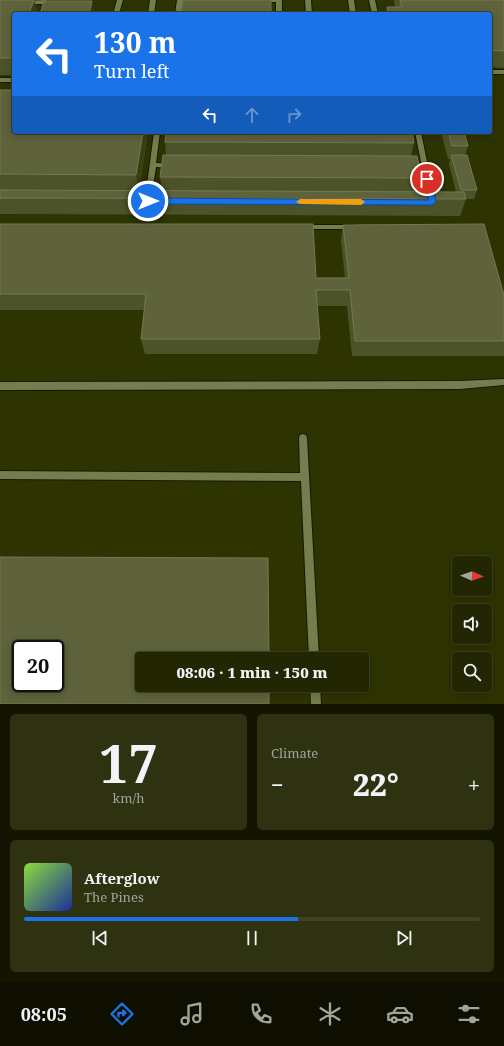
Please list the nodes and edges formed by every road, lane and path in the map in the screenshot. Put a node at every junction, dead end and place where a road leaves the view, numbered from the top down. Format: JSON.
{"nodes":[{"id":1,"x":120,"y":0,"type":"edge"},
{"id":2,"x":153,"y":0,"type":"edge"},
{"id":3,"x":180,"y":0,"type":"edge"},
{"id":4,"x":256,"y":0,"type":"edge"},
{"id":5,"x":308,"y":0,"type":"edge"},
{"id":6,"x":351,"y":0,"type":"edge"},
{"id":7,"x":372,"y":0,"type":"edge"},
{"id":8,"x":15,"y":2,"type":"edge"},
{"id":9,"x":43,"y":12,"type":"edge"},
{"id":10,"x":117,"y":12,"type":"edge"},
{"id":11,"x":151,"y":12,"type":"edge"},
{"id":12,"x":178,"y":12,"type":"edge"},
{"id":13,"x":279,"y":12,"type":"edge"},
{"id":14,"x":309,"y":12,"type":"edge"},
{"id":15,"x":353,"y":12,"type":"edge"},
{"id":16,"x":375,"y":12,"type":"edge"},
{"id":17,"x":492,"y":72,"type":"edge"},
{"id":18,"x":504,"y":72,"type":"edge"},
{"id":19,"x":0,"y":80,"type":"edge"},
{"id":20,"x":12,"y":80,"type":"edge"},
{"id":21,"x":157,"y":134,"type":"edge"},
{"id":22,"x":418,"y":134,"type":"edge"},
{"id":23,"x":153,"y":166,"type":"junction"},
{"id":24,"x":176,"y":166,"type":"edge"},
{"id":25,"x":417,"y":167,"type":"edge"},
{"id":26,"x":425,"y":167,"type":"junction"},
{"id":27,"x":140,"y":201,"type":"edge"},
{"id":28,"x":148,"y":201,"type":"junction"},
{"id":29,"x":156,"y":201,"type":"edge"},
{"id":30,"x":424,"y":202,"type":"edge"},
{"id":31,"x":292,"y":227,"type":"edge"},
{"id":32,"x":362,"y":227,"type":"edge"},
{"id":33,"x":504,"y":382,"type":"edge"},
{"id":34,"x":0,"y":386,"type":"edge"},
{"id":35,"x":303,"y":438,"type":"dead end"},
{"id":36,"x":0,"y":475,"type":"edge"},
{"id":37,"x":305,"y":477,"type":"junction"},
{"id":38,"x":314,"y":652,"type":"edge"},
{"id":39,"x":315,"y":692,"type":"edge"},
{"id":40,"x":316,"y":704,"type":"edge"}],
"edges":[{"from":1,"to":10,"type":"lane"},
{"from":2,"to":11,"type":"lane"},
{"from":3,"to":12,"type":"lane"},
{"from":4,"to":13,"type":"lane"},
{"from":5,"to":14,"type":"lane"},
{"from":6,"to":15,"type":"lane"},
{"from":7,"to":16,"type":"lane"},
{"from":8,"to":9,"type":"lane"},
{"from":17,"to":18,"type":"lane"},
{"from":19,"to":20,"type":"lane"},
{"from":21,"to":23,"type":"lane"},
{"from":22,"to":26,"type":"lane"},
{"from":23,"to":24,"type":"lane"},
{"from":23,"to":28,"type":"lane"},
{"from":25,"to":26,"type":"lane"},
{"from":26,"to":30,"type":"lane"},
{"from":27,"to":28,"type":"lane"},
{"from":28,"to":29,"type":"lane"},
{"from":31,"to":32,"type":"lane"},
{"from":33,"to":34,"type":"lane"},
{"from":35,"to":37,"type":"lane"},
{"from":36,"to":37,"type":"lane"},
{"from":37,"to":38,"type":"lane"},
{"from":39,"to":40,"type":"lane"}]}
